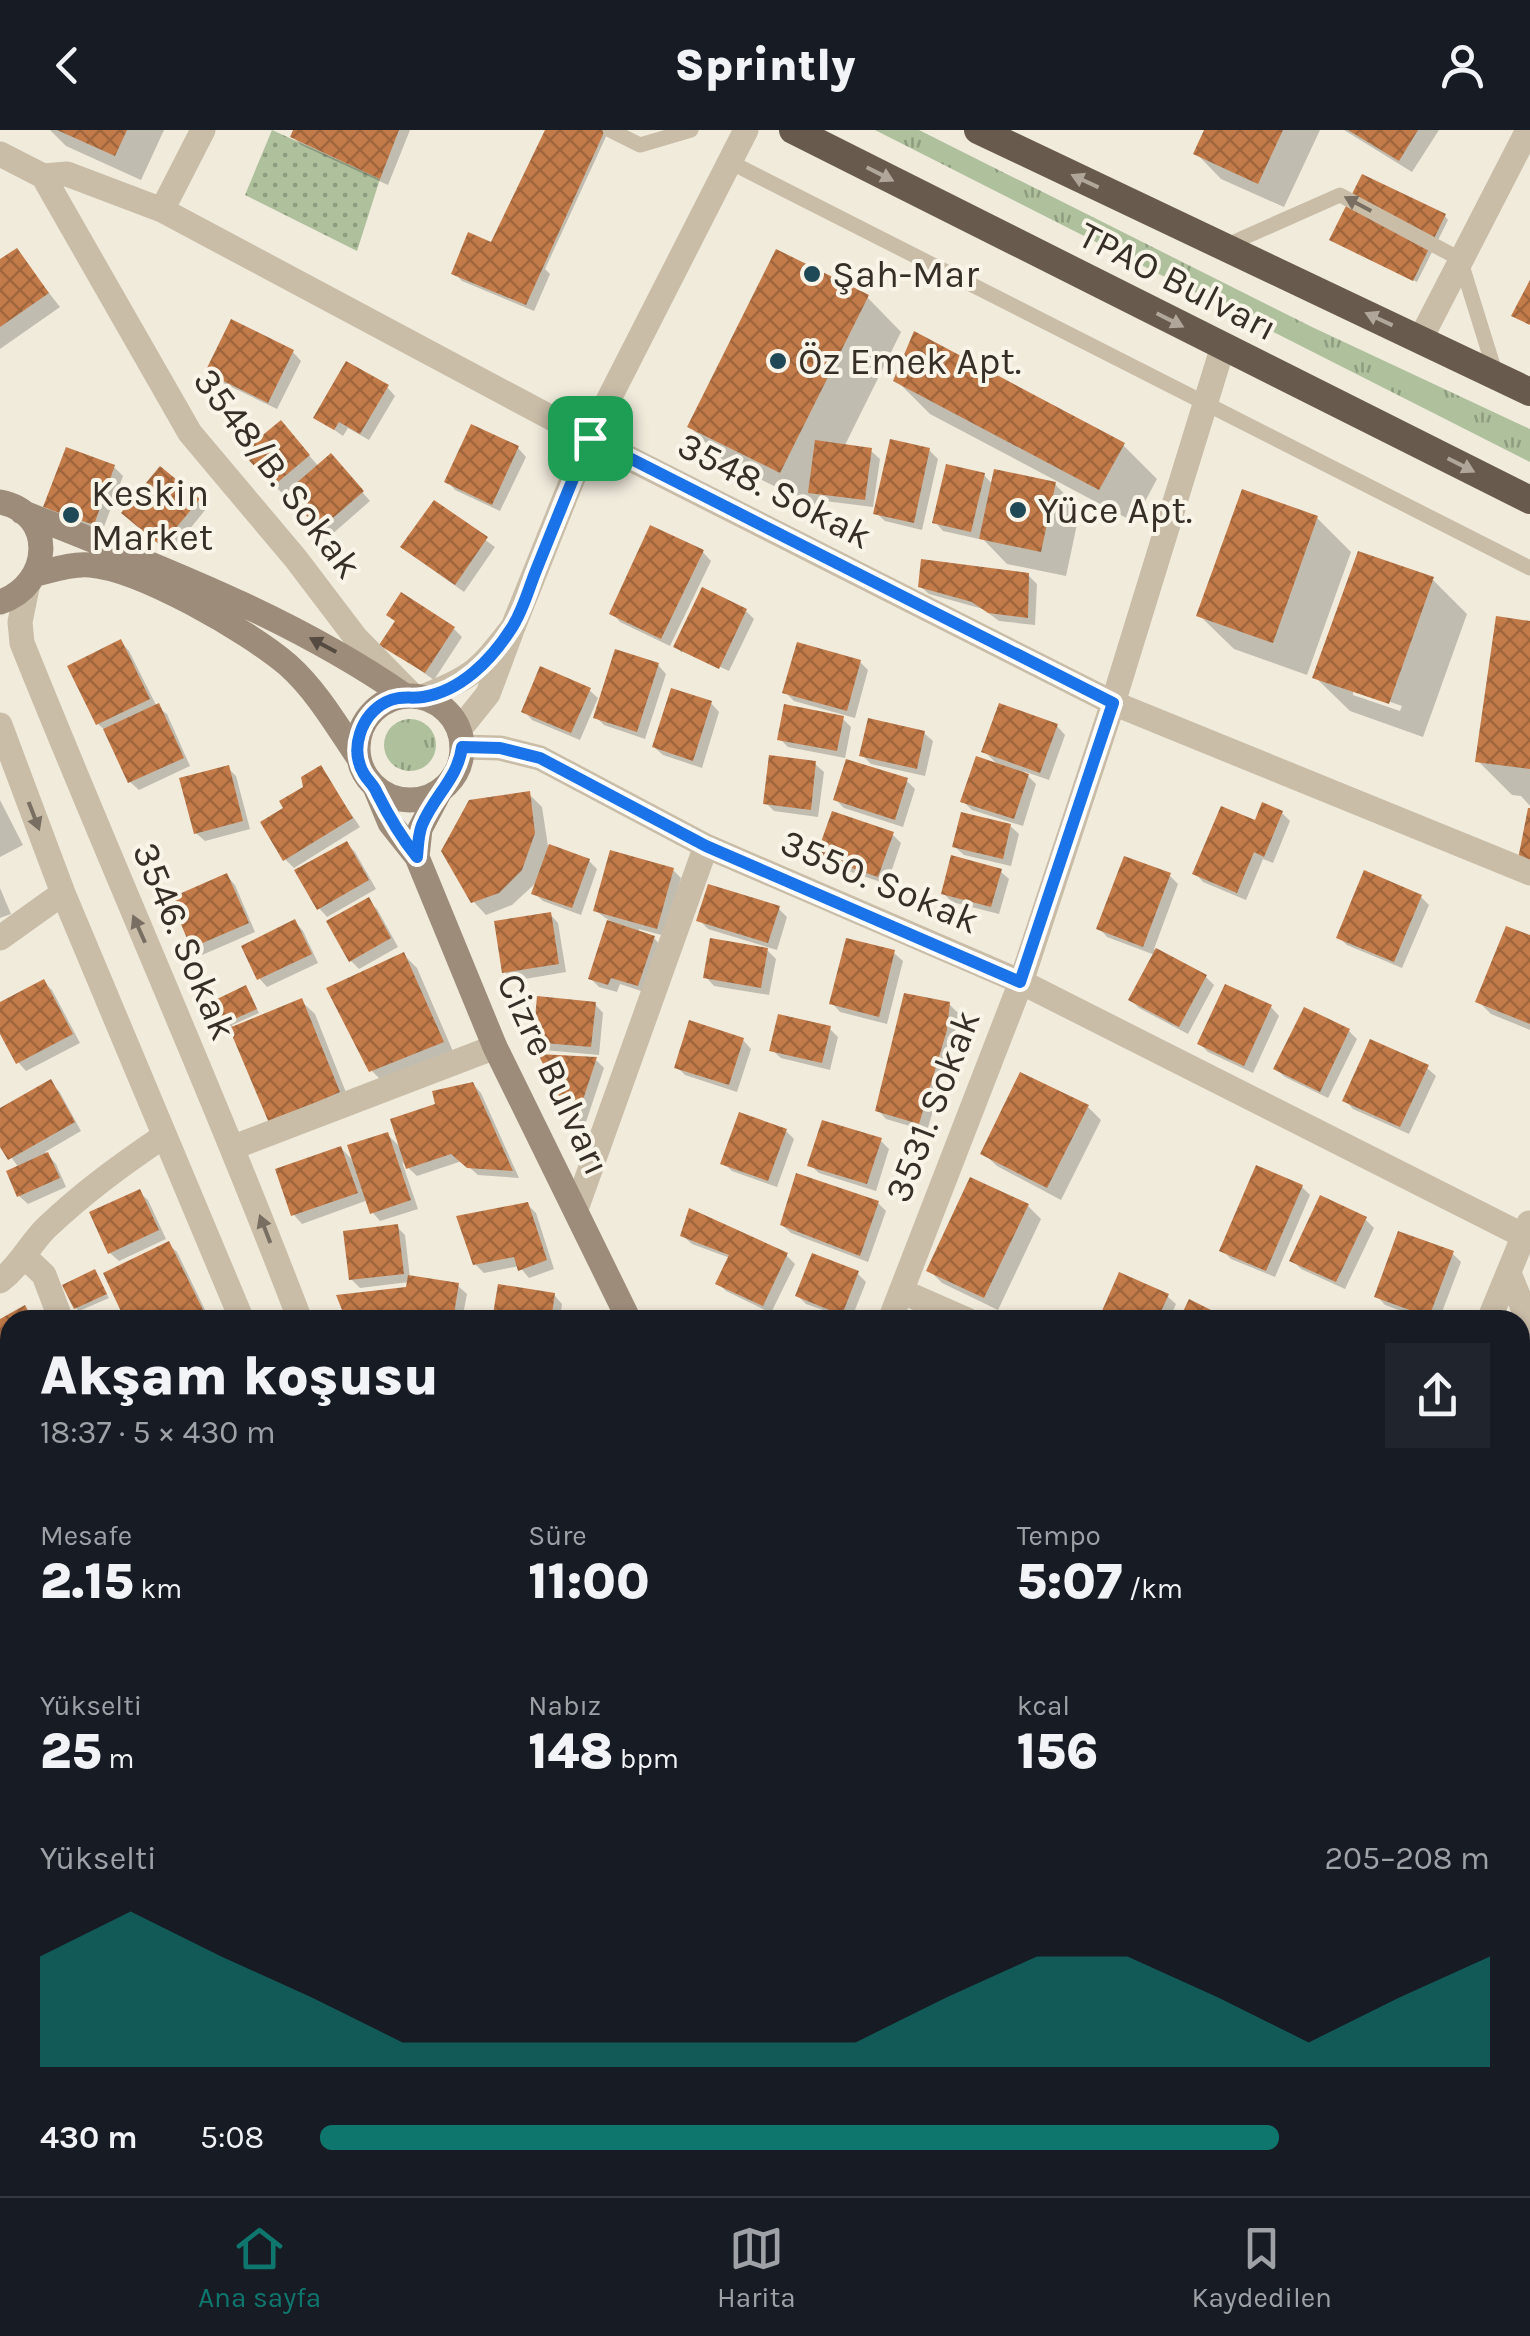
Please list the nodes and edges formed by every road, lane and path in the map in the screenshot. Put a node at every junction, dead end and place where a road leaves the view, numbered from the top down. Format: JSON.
{"nodes":[{"id":1,"x":203,"y":130,"type":"edge"},
{"id":2,"x":610,"y":130,"type":"edge"},
{"id":3,"x":690,"y":130,"type":"edge"},
{"id":4,"x":746,"y":130,"type":"edge"},
{"id":5,"x":793,"y":130,"type":"edge"},
{"id":6,"x":978,"y":130,"type":"edge"},
{"id":7,"x":1528,"y":130,"type":"edge"},
{"id":8,"x":1017,"y":138,"type":"edge"},
{"id":9,"x":0,"y":154,"type":"edge"},
{"id":10,"x":730,"y":162,"type":"junction"},
{"id":11,"x":43,"y":176,"type":"junction"},
{"id":12,"x":162,"y":210,"type":"junction"},
{"id":13,"x":1225,"y":246,"type":"junction"},
{"id":14,"x":1460,"y":258,"type":"junction"},
{"id":15,"x":1420,"y":338,"type":"junction"},
{"id":16,"x":1223,"y":346,"type":"junction"},
{"id":17,"x":1496,"y":375,"type":"junction"},
{"id":18,"x":1530,"y":392,"type":"edge"},
{"id":19,"x":1205,"y":406,"type":"junction"},
{"id":20,"x":590,"y":438,"type":"junction"},
{"id":21,"x":1530,"y":500,"type":"edge"},
{"id":22,"x":8,"y":503,"type":"edge"},
{"id":23,"x":1530,"y":568,"type":"edge"},
{"id":24,"x":32,"y":581,"type":"junction"},
{"id":25,"x":0,"y":602,"type":"edge"},
{"id":26,"x":513,"y":627,"type":"junction"},
{"id":27,"x":414,"y":697,"type":"junction"},
{"id":28,"x":1113,"y":703,"type":"junction"},
{"id":29,"x":0,"y":725,"type":"edge"},
{"id":30,"x":460,"y":739,"type":"junction"},
{"id":31,"x":358,"y":758,"type":"junction"},
{"id":32,"x":375,"y":787,"type":"junction"},
{"id":33,"x":440,"y":791,"type":"junction"},
{"id":34,"x":706,"y":846,"type":"junction"},
{"id":35,"x":417,"y":857,"type":"junction"},
{"id":36,"x":1530,"y":873,"type":"edge"},
{"id":37,"x":63,"y":893,"type":"junction"},
{"id":38,"x":0,"y":938,"type":"edge"},
{"id":39,"x":1020,"y":982,"type":"junction"},
{"id":40,"x":495,"y":1047,"type":"junction"},
{"id":41,"x":164,"y":1136,"type":"junction"},
{"id":42,"x":234,"y":1147,"type":"junction"},
{"id":43,"x":576,"y":1209,"type":"junction"},
{"id":44,"x":1528,"y":1232,"type":"edge"},
{"id":45,"x":24,"y":1256,"type":"junction"},
{"id":46,"x":1509,"y":1273,"type":"junction"},
{"id":47,"x":0,"y":1281,"type":"edge"},
{"id":48,"x":901,"y":1290,"type":"junction"},
{"id":49,"x":57,"y":1310,"type":"edge"},
{"id":50,"x":238,"y":1310,"type":"edge"},
{"id":51,"x":296,"y":1310,"type":"edge"},
{"id":52,"x":624,"y":1310,"type":"edge"},
{"id":53,"x":894,"y":1310,"type":"edge"},
{"id":54,"x":944,"y":1310,"type":"edge"},
{"id":55,"x":1493,"y":1310,"type":"edge"},
{"id":56,"x":1524,"y":1310,"type":"edge"}],
"edges":[{"from":1,"to":12,"type":"street"},
{"from":2,"to":3,"type":"lane"},
{"from":4,"to":10,"type":"street"},
{"from":5,"to":16,"type":"highway","name":"TPAO Bulvarı","one_way":true},
{"from":6,"to":8,"type":"highway","name":"TPAO Bulvarı"},
{"from":7,"to":14,"type":"street"},
{"from":13,"to":8,"type":"highway","name":"TPAO Bulvarı","one_way":true},
{"from":9,"to":11,"type":"street","name":"3548. Sokak"},
{"from":10,"to":19,"type":"lane"},
{"from":10,"to":20,"type":"street"},
{"from":11,"to":12,"type":"street","name":"3548. Sokak"},
{"from":11,"to":27,"type":"street","name":"3548/B. Sokak"},
{"from":12,"to":20,"type":"street","name":"3548. Sokak"},
{"from":14,"to":13,"type":"lane","one_way":true},
{"from":15,"to":13,"type":"highway","name":"TPAO Bulvarı","one_way":true},
{"from":14,"to":15,"type":"street"},
{"from":14,"to":17,"type":"lane"},
{"from":15,"to":17,"type":"highway","name":"TPAO Bulvarı"},
{"from":16,"to":19,"type":"street","name":"3531. Sokak"},
{"from":16,"to":21,"type":"highway","name":"TPAO Bulvarı","one_way":true},
{"from":17,"to":18,"type":"highway","name":"TPAO Bulvarı"},
{"from":19,"to":23,"type":"lane"},
{"from":19,"to":28,"type":"street","name":"3531. Sokak"},
{"from":20,"to":26,"type":"street"},
{"from":20,"to":28,"type":"street","name":"3548. Sokak"},
{"from":22,"to":24,"type":"main road"},
{"from":27,"to":22,"type":"main road","one_way":true},
{"from":24,"to":25,"type":"main road"},
{"from":24,"to":31,"type":"main road"},
{"from":42,"to":24,"type":"street","name":"3546. Sokak","one_way":true},
{"from":26,"to":27,"type":"street"},
{"from":26,"to":30,"type":"street"},
{"from":27,"to":30,"type":"main road"},
{"from":27,"to":31,"type":"main road"},
{"from":28,"to":36,"type":"street","name":"3548. Sokak"},
{"from":28,"to":39,"type":"street","name":"3531. Sokak"},
{"from":29,"to":37,"type":"street","one_way":true},
{"from":30,"to":33,"type":"main road"},
{"from":30,"to":34,"type":"street","name":"3550. Sokak"},
{"from":31,"to":32,"type":"main road"},
{"from":32,"to":33,"type":"main road"},
{"from":32,"to":35,"type":"main road","name":"Cizre Bulvarı"},
{"from":33,"to":35,"type":"main road"},
{"from":34,"to":39,"type":"street","name":"3550. Sokak"},
{"from":34,"to":43,"type":"street"},
{"from":35,"to":40,"type":"main road","name":"Cizre Bulvarı"},
{"from":37,"to":38,"type":"street"},
{"from":37,"to":41,"type":"street"},
{"from":39,"to":44,"type":"street","name":"3550. Sokak"},
{"from":39,"to":48,"type":"street","name":"3531. Sokak"},
{"from":40,"to":42,"type":"street"},
{"from":40,"to":43,"type":"main road","name":"Cizre Bulvarı"},
{"from":41,"to":45,"type":"street"},
{"from":41,"to":50,"type":"street"},
{"from":51,"to":42,"type":"street","name":"3546. Sokak","one_way":true},
{"from":43,"to":52,"type":"main road","name":"Cizre Bulvarı"},
{"from":44,"to":46,"type":"street"},
{"from":45,"to":47,"type":"street"},
{"from":45,"to":49,"type":"street"},
{"from":46,"to":55,"type":"street"},
{"from":46,"to":56,"type":"street"},
{"from":48,"to":53,"type":"street","name":"3531. Sokak"},
{"from":48,"to":54,"type":"street"}]}
